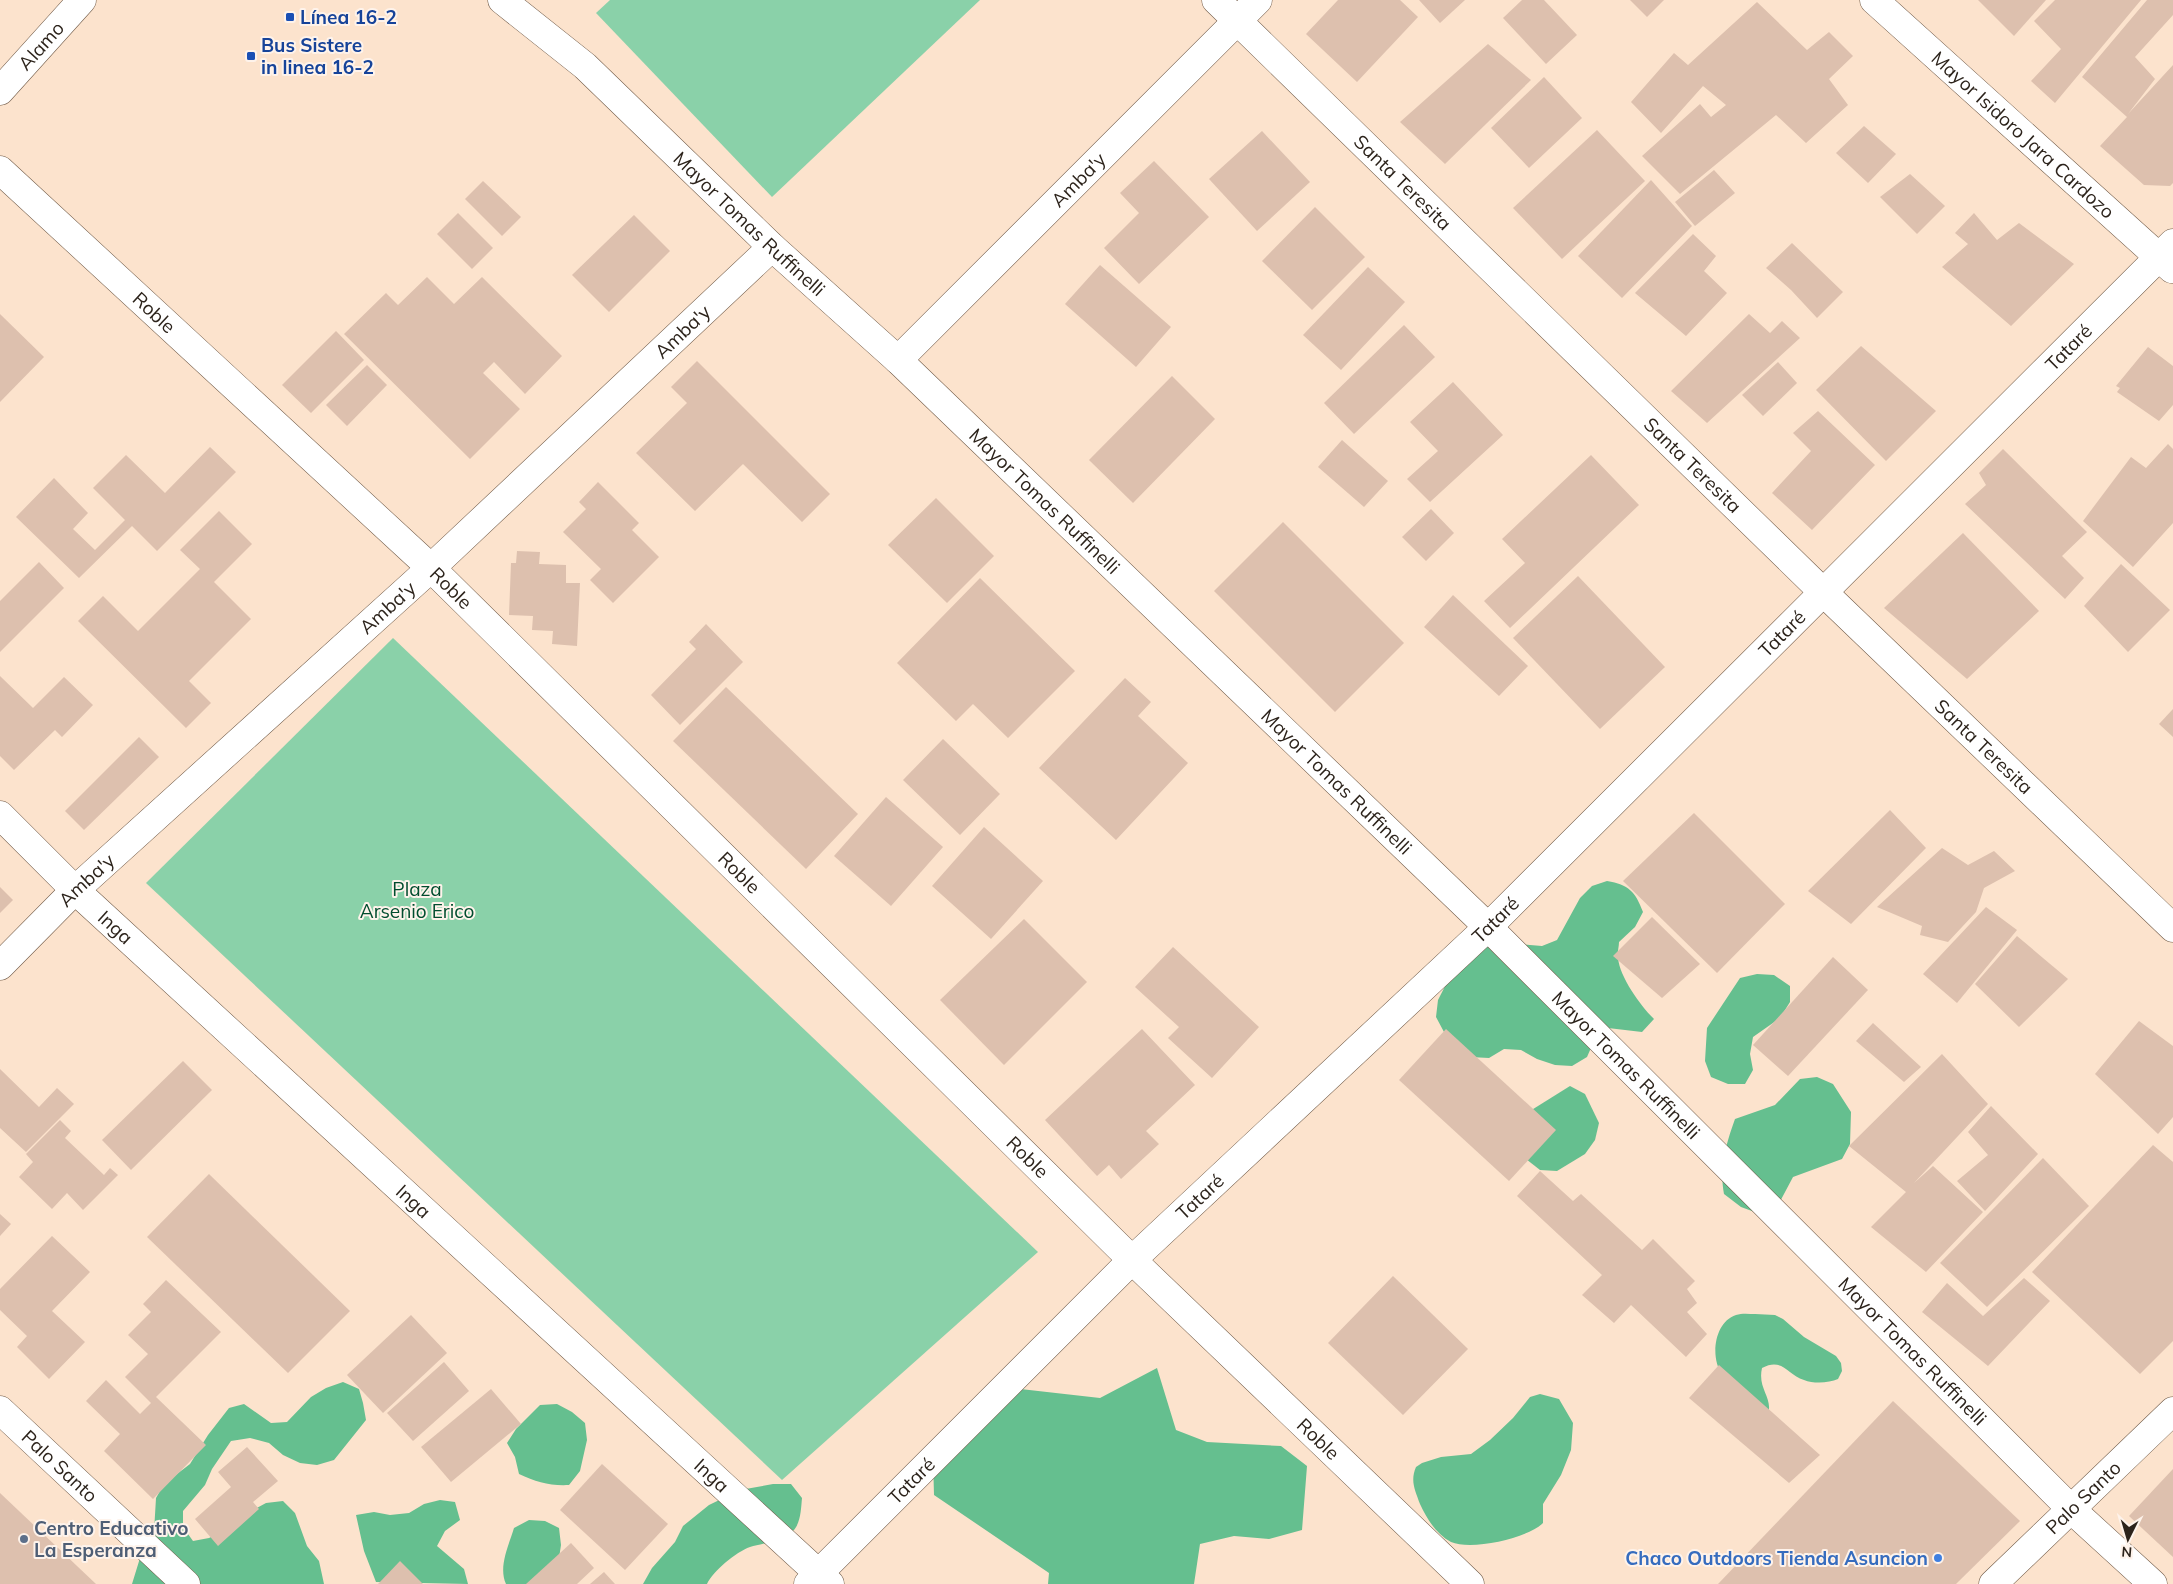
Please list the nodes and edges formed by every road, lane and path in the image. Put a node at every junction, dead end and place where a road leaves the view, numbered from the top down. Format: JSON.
{"nodes":[{"id":1,"x":82,"y":0,"type":"edge"},
{"id":2,"x":502,"y":0,"type":"edge"},
{"id":3,"x":1216,"y":0,"type":"edge"},
{"id":4,"x":1258,"y":0,"type":"edge"},
{"id":5,"x":1874,"y":0,"type":"edge"},
{"id":6,"x":1237,"y":20,"type":"junction"},
{"id":7,"x":0,"y":91,"type":"edge"},
{"id":8,"x":0,"y":170,"type":"edge"},
{"id":9,"x":772,"y":247,"type":"junction"},
{"id":10,"x":2168,"y":257,"type":"edge"},
{"id":11,"x":898,"y":360,"type":"junction"},
{"id":12,"x":430,"y":568,"type":"junction"},
{"id":13,"x":1823,"y":592,"type":"junction"},
{"id":14,"x":0,"y":815,"type":"edge"},
{"id":15,"x":76,"y":890,"type":"junction"},
{"id":16,"x":1488,"y":927,"type":"junction"},
{"id":17,"x":2173,"y":928,"type":"edge"},
{"id":18,"x":0,"y":966,"type":"edge"},
{"id":19,"x":1132,"y":1260,"type":"junction"},
{"id":20,"x":0,"y":1410,"type":"edge"},
{"id":21,"x":2173,"y":1411,"type":"edge"},
{"id":22,"x":2072,"y":1510,"type":"junction"},
{"id":23,"x":819,"y":1580,"type":"edge"},
{"id":24,"x":186,"y":1584,"type":"edge"},
{"id":25,"x":1470,"y":1584,"type":"edge"},
{"id":26,"x":1993,"y":1584,"type":"edge"},
{"id":27,"x":2153,"y":1584,"type":"edge"}],
"edges":[{"from":1,"to":7,"type":"street","name":"Alamo"},
{"from":2,"to":9,"type":"street","name":"Mayor Tomas Ruffinelli"},
{"from":3,"to":6,"type":"street","name":"Santa Teresita"},
{"from":4,"to":6,"type":"street","name":"Amba'y"},
{"from":5,"to":10,"type":"street","name":"Mayor Isidoro Jara Cardozo"},
{"from":6,"to":11,"type":"street","name":"Amba'y"},
{"from":6,"to":13,"type":"street","name":"Santa Teresita"},
{"from":8,"to":12,"type":"street","name":"Roble"},
{"from":9,"to":11,"type":"street","name":"Mayor Tomas Ruffinelli"},
{"from":9,"to":12,"type":"street","name":"Amba'y"},
{"from":10,"to":13,"type":"street","name":"Tataré"},
{"from":11,"to":16,"type":"street","name":"Mayor Tomas Ruffinelli"},
{"from":12,"to":15,"type":"street","name":"Amba'y"},
{"from":12,"to":19,"type":"street","name":"Roble"},
{"from":13,"to":16,"type":"street","name":"Tataré"},
{"from":13,"to":17,"type":"street","name":"Santa Teresita"},
{"from":14,"to":15,"type":"street","name":"Inga"},
{"from":15,"to":18,"type":"street","name":"Amba'y"},
{"from":15,"to":23,"type":"street","name":"Inga"},
{"from":16,"to":19,"type":"street","name":"Tataré"},
{"from":16,"to":22,"type":"street","name":"Mayor Tomas Ruffinelli"},
{"from":19,"to":23,"type":"street","name":"Tataré"},
{"from":19,"to":25,"type":"street","name":"Roble"},
{"from":20,"to":24,"type":"street","name":"Palo Santo"},
{"from":21,"to":22,"type":"street","name":"Palo Santo"},
{"from":22,"to":26,"type":"street","name":"Palo Santo"},
{"from":22,"to":27,"type":"street","name":"Mayor Tomas Ruffinelli"}]}
